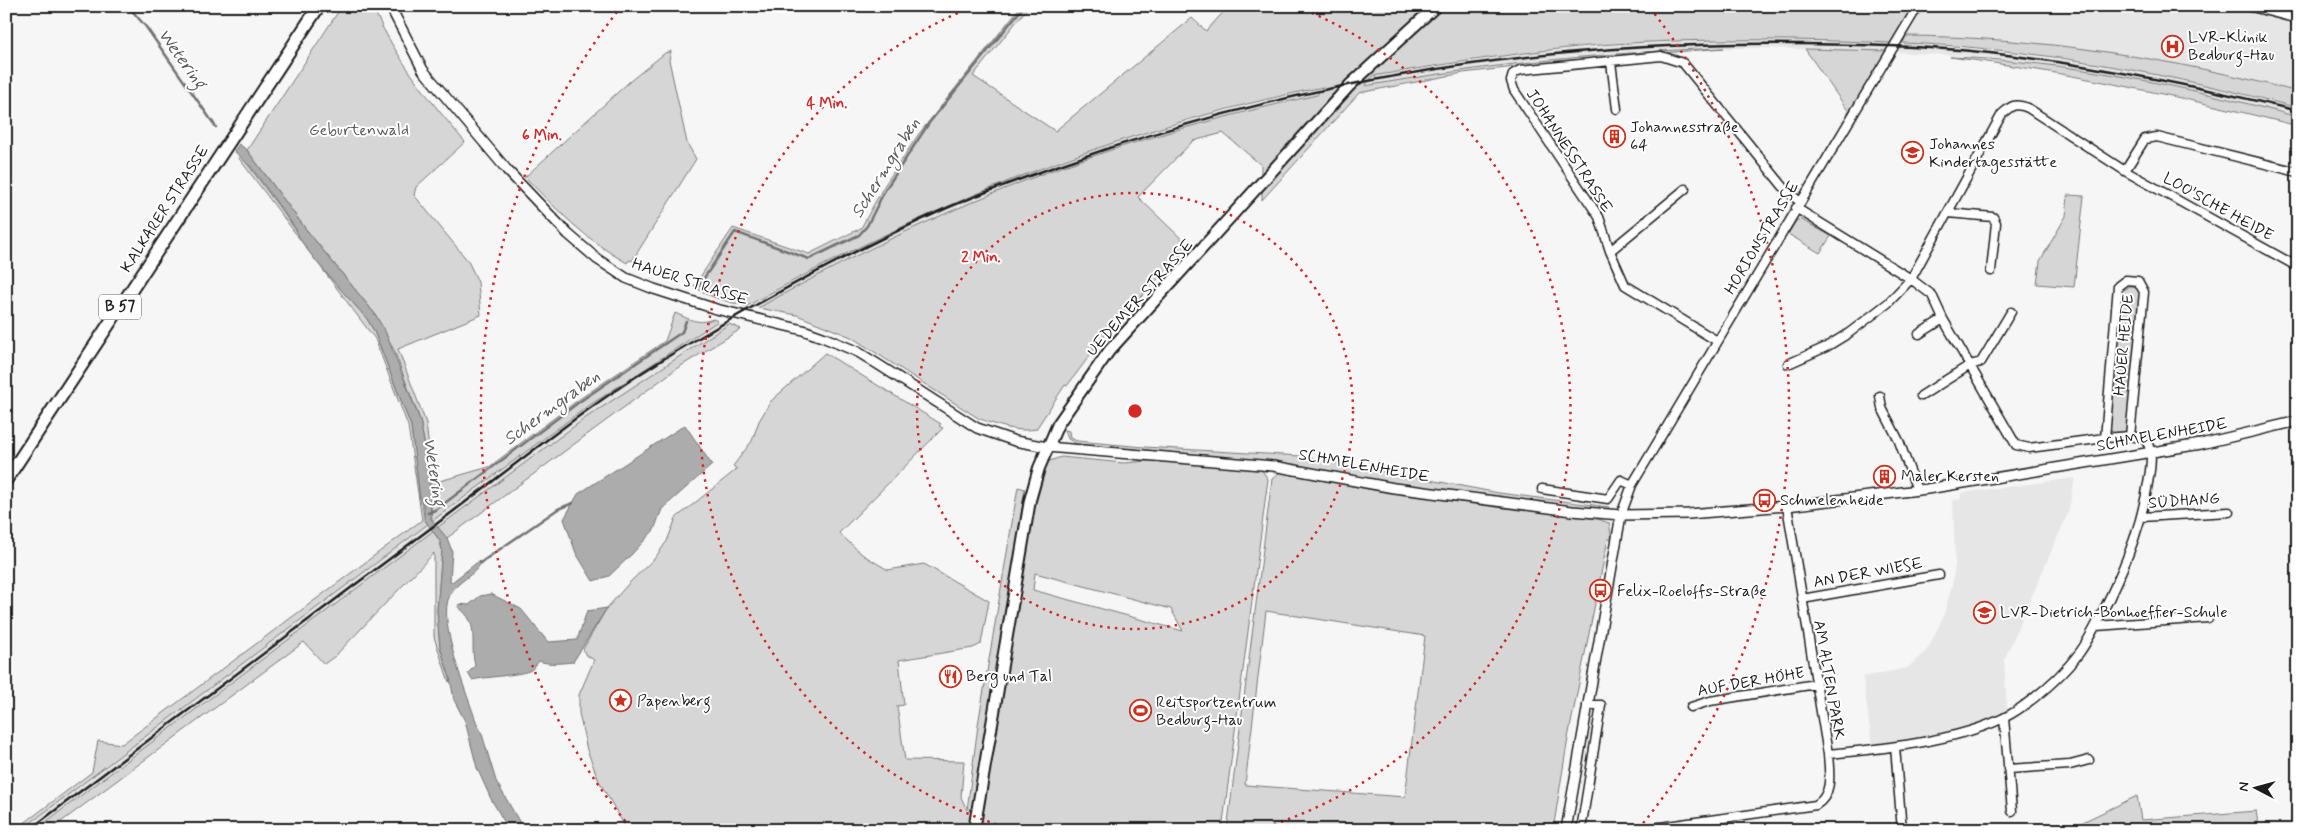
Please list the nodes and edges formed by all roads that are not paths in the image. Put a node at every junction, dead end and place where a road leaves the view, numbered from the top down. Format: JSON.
{"nodes":[{"id":1,"x":319,"y":6,"type":"edge"},
{"id":2,"x":390,"y":6,"type":"edge"},
{"id":3,"x":1436,"y":6,"type":"edge"},
{"id":4,"x":1918,"y":6,"type":"edge"},
{"id":5,"x":2248,"y":6,"type":"edge"},
{"id":6,"x":2298,"y":19,"type":"edge"},
{"id":7,"x":1611,"y":62,"type":"junction"},
{"id":8,"x":1617,"y":109,"type":"dead end"},
{"id":9,"x":2125,"y":171,"type":"junction"},
{"id":10,"x":2298,"y":172,"type":"edge"},
{"id":11,"x":1685,"y":189,"type":"dead end"},
{"id":12,"x":1798,"y":205,"type":"junction"},
{"id":13,"x":1948,"y":213,"type":"junction"},
{"id":14,"x":1610,"y":251,"type":"junction"},
{"id":15,"x":2298,"y":267,"type":"edge"},
{"id":16,"x":1991,"y":271,"type":"dead end"},
{"id":17,"x":1911,"y":279,"type":"junction"},
{"id":18,"x":2011,"y":312,"type":"dead end"},
{"id":19,"x":1943,"y":319,"type":"junction"},
{"id":20,"x":1920,"y":334,"type":"dead end"},
{"id":21,"x":1717,"y":341,"type":"junction"},
{"id":22,"x":1788,"y":364,"type":"dead end"},
{"id":23,"x":1970,"y":365,"type":"junction"},
{"id":24,"x":1880,"y":396,"type":"dead end"},
{"id":25,"x":1921,"y":396,"type":"dead end"},
{"id":26,"x":2298,"y":421,"type":"edge"},
{"id":27,"x":2130,"y":436,"type":"junction"},
{"id":28,"x":2105,"y":438,"type":"junction"},
{"id":29,"x":1047,"y":447,"type":"junction"},
{"id":30,"x":2150,"y":453,"type":"junction"},
{"id":31,"x":6,"y":480,"type":"edge"},
{"id":32,"x":1632,"y":484,"type":"junction"},
{"id":33,"x":1542,"y":489,"type":"dead end"},
{"id":34,"x":1917,"y":490,"type":"junction"},
{"id":35,"x":1787,"y":506,"type":"junction"},
{"id":36,"x":2229,"y":512,"type":"dead end"},
{"id":37,"x":1621,"y":515,"type":"junction"},
{"id":38,"x":2141,"y":517,"type":"junction"},
{"id":39,"x":1939,"y":575,"type":"dead end"},
{"id":40,"x":1802,"y":599,"type":"junction"},
{"id":41,"x":2208,"y":618,"type":"dead end"},
{"id":42,"x":2096,"y":626,"type":"junction"},
{"id":43,"x":1816,"y":684,"type":"junction"},
{"id":44,"x":1587,"y":705,"type":"junction"},
{"id":45,"x":1691,"y":707,"type":"dead end"},
{"id":46,"x":2004,"y":718,"type":"junction"},
{"id":47,"x":1895,"y":747,"type":"junction"},
{"id":48,"x":1828,"y":754,"type":"junction"},
{"id":49,"x":2089,"y":760,"type":"dead end"},
{"id":50,"x":2008,"y":768,"type":"junction"},
{"id":51,"x":2012,"y":810,"type":"dead end"},
{"id":52,"x":1653,"y":828,"type":"dead end"},
{"id":53,"x":974,"y":830,"type":"edge"},
{"id":54,"x":1566,"y":830,"type":"edge"},
{"id":55,"x":1581,"y":830,"type":"edge"},
{"id":56,"x":1902,"y":830,"type":"edge"}],
"edges":[{"from":1,"to":31,"type":"main road","name":"KALKARER STRASSE","number":"B 57"},
{"from":2,"to":29,"type":"street","name":"HAUER STRASSE"},
{"from":3,"to":29,"type":"main road","name":"UEDEMER STRASSE"},
{"from":4,"to":12,"type":"street","name":"HORIONSTRASSE"},
{"from":5,"to":6,"type":"street"},
{"from":7,"to":8,"type":"street"},
{"from":7,"to":12,"type":"street","name":"JOHANNESSTRASSE"},
{"from":7,"to":14,"type":"street","name":"JOHANNESSTRASSE"},
{"from":9,"to":10,"type":"street"},
{"from":9,"to":13,"type":"street","name":"LOO'SCHE HEIDE"},
{"from":9,"to":15,"type":"street","name":"LOO'SCHE HEIDE"},
{"from":11,"to":14,"type":"street"},
{"from":12,"to":17,"type":"street"},
{"from":12,"to":21,"type":"street","name":"HORIONSTRASSE"},
{"from":13,"to":16,"type":"street"},
{"from":13,"to":17,"type":"street","name":"LOO'SCHE HEIDE"},
{"from":14,"to":21,"type":"street","name":"JOHANNESSTRASSE"},
{"from":17,"to":19,"type":"street"},
{"from":17,"to":22,"type":"street","name":"LOO'SCHE HEIDE"},
{"from":18,"to":23,"type":"street"},
{"from":19,"to":20,"type":"street"},
{"from":19,"to":23,"type":"street"},
{"from":21,"to":32,"type":"street","name":"HORIONSTRASSE"},
{"from":23,"to":25,"type":"street"},
{"from":23,"to":28,"type":"street"},
{"from":24,"to":34,"type":"street"},
{"from":26,"to":30,"type":"street","name":"SCHMELENHEIDE"},
{"from":27,"to":28,"type":"street"},
{"from":27,"to":28,"type":"street","name":"HAUER HEIDE"},
{"from":27,"to":30,"type":"street"},
{"from":29,"to":37,"type":"street","name":"SCHMELENHEIDE"},
{"from":29,"to":53,"type":"main road","name":"UEDEMER STRASSE"},
{"from":30,"to":34,"type":"street","name":"SCHMELENHEIDE"},
{"from":30,"to":38,"type":"street","name":"AM ALTEN PARK"},
{"from":32,"to":33,"type":"street"},
{"from":32,"to":37,"type":"street","name":"HORIONSTRASSE"},
{"from":34,"to":35,"type":"street","name":"SCHMELENHEIDE"},
{"from":35,"to":37,"type":"street","name":"SCHMELENHEIDE"},
{"from":35,"to":40,"type":"street","name":"AM ALTEN PARK"},
{"from":36,"to":38,"type":"street","name":"SÜDHANG"},
{"from":37,"to":44,"type":"street"},
{"from":38,"to":42,"type":"street","name":"AM ALTEN PARK"},
{"from":39,"to":40,"type":"street","name":"AN DER WIESE"},
{"from":40,"to":43,"type":"street","name":"AM ALTEN PARK"},
{"from":41,"to":42,"type":"street"},
{"from":42,"to":46,"type":"street","name":"AM ALTEN PARK"},
{"from":43,"to":45,"type":"street","name":"AUF DER HÖHE"},
{"from":43,"to":48,"type":"street","name":"AM ALTEN PARK"},
{"from":44,"to":54,"type":"street"},
{"from":44,"to":55,"type":"street"},
{"from":46,"to":47,"type":"street","name":"AM ALTEN PARK"},
{"from":46,"to":50,"type":"street"},
{"from":47,"to":48,"type":"street","name":"AM ALTEN PARK"},
{"from":47,"to":56,"type":"street"},
{"from":48,"to":52,"type":"street"},
{"from":49,"to":50,"type":"street"},
{"from":50,"to":51,"type":"street"}]}
